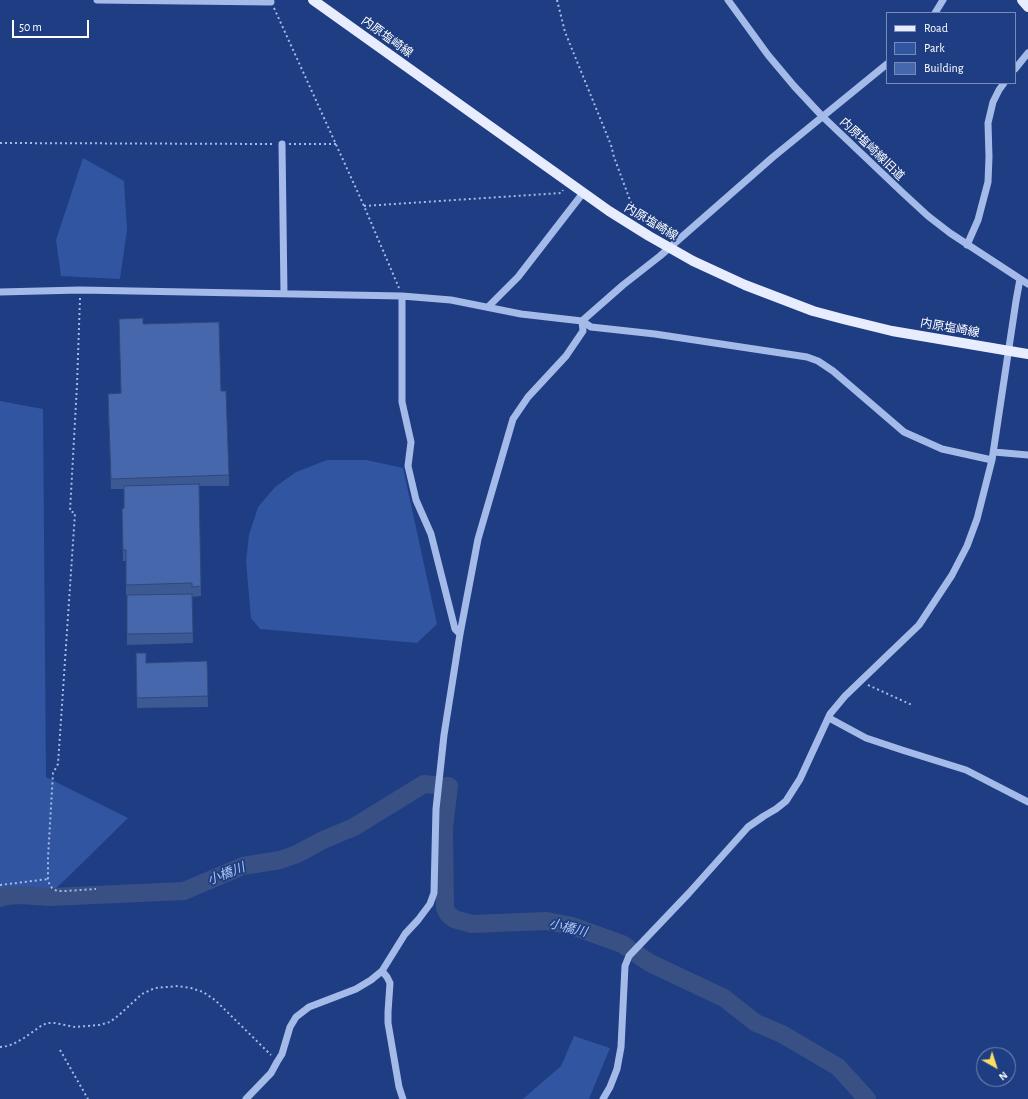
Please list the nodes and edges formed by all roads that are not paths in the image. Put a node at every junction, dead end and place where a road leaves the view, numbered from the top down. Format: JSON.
{"nodes":[{"id":1,"x":97,"y":0,"type":"edge"},
{"id":2,"x":313,"y":0,"type":"edge"},
{"id":3,"x":728,"y":0,"type":"edge"},
{"id":4,"x":943,"y":0,"type":"edge"},
{"id":5,"x":1022,"y":0,"type":"edge"},
{"id":6,"x":272,"y":2,"type":"road end"},
{"id":7,"x":1028,"y":7,"type":"edge"},
{"id":8,"x":936,"y":12,"type":"edge"},
{"id":9,"x":1028,"y":53,"type":"edge"},
{"id":10,"x":886,"y":65,"type":"edge"},
{"id":11,"x":1016,"y":68,"type":"edge"},
{"id":12,"x":1003,"y":84,"type":"edge"},
{"id":13,"x":822,"y":116,"type":"junction"},
{"id":14,"x":282,"y":144,"type":"road end"},
{"id":15,"x":583,"y":193,"type":"junction"},
{"id":16,"x":967,"y":245,"type":"junction"},
{"id":17,"x":668,"y":248,"type":"junction"},
{"id":18,"x":1020,"y":279,"type":"junction"},
{"id":19,"x":1028,"y":284,"type":"edge"},
{"id":20,"x":0,"y":292,"type":"edge"},
{"id":21,"x":284,"y":294,"type":"junction"},
{"id":22,"x":402,"y":296,"type":"junction"},
{"id":23,"x":488,"y":307,"type":"junction"},
{"id":24,"x":582,"y":321,"type":"junction"},
{"id":25,"x":1008,"y":351,"type":"junction"},
{"id":26,"x":1028,"y":354,"type":"edge"},
{"id":27,"x":994,"y":452,"type":"junction"},
{"id":28,"x":1028,"y":455,"type":"edge"},
{"id":29,"x":992,"y":460,"type":"junction"},
{"id":30,"x":460,"y":634,"type":"junction"},
{"id":31,"x":829,"y":718,"type":"junction"},
{"id":32,"x":1028,"y":802,"type":"edge"},
{"id":33,"x":382,"y":971,"type":"junction"},
{"id":34,"x":246,"y":1099,"type":"edge"},
{"id":35,"x":404,"y":1099,"type":"edge"},
{"id":36,"x":603,"y":1099,"type":"edge"}],
"edges":[{"from":1,"to":6,"type":"street"},
{"from":2,"to":15,"type":"main road","name":"内原塩崎線"},
{"from":3,"to":13,"type":"street","name":"内原塩崎線旧道"},
{"from":4,"to":8,"type":"street"},
{"from":5,"to":7,"type":"main road"},
{"from":9,"to":11,"type":"street"},
{"from":10,"to":13,"type":"street"},
{"from":12,"to":16,"type":"street"},
{"from":13,"to":16,"type":"street","name":"内原塩崎線旧道"},
{"from":13,"to":17,"type":"street"},
{"from":14,"to":21,"type":"street"},
{"from":15,"to":17,"type":"main road","name":"内原塩崎線"},
{"from":15,"to":23,"type":"street"},
{"from":16,"to":18,"type":"street","name":"内原塩崎線旧道"},
{"from":17,"to":24,"type":"street"},
{"from":17,"to":25,"type":"main road","name":"内原塩崎線"},
{"from":18,"to":19,"type":"street","name":"内原塩崎線旧道"},
{"from":18,"to":25,"type":"street"},
{"from":20,"to":21,"type":"street"},
{"from":21,"to":22,"type":"street"},
{"from":22,"to":23,"type":"street"},
{"from":22,"to":30,"type":"street"},
{"from":23,"to":24,"type":"street"},
{"from":24,"to":29,"type":"street"},
{"from":24,"to":30,"type":"street"},
{"from":25,"to":26,"type":"main road","name":"内原塩崎線"},
{"from":25,"to":27,"type":"street"},
{"from":27,"to":28,"type":"street"},
{"from":27,"to":29,"type":"street"},
{"from":29,"to":31,"type":"street"},
{"from":30,"to":33,"type":"street"},
{"from":31,"to":32,"type":"street"},
{"from":31,"to":36,"type":"street"},
{"from":33,"to":34,"type":"street"},
{"from":33,"to":35,"type":"street"}]}
